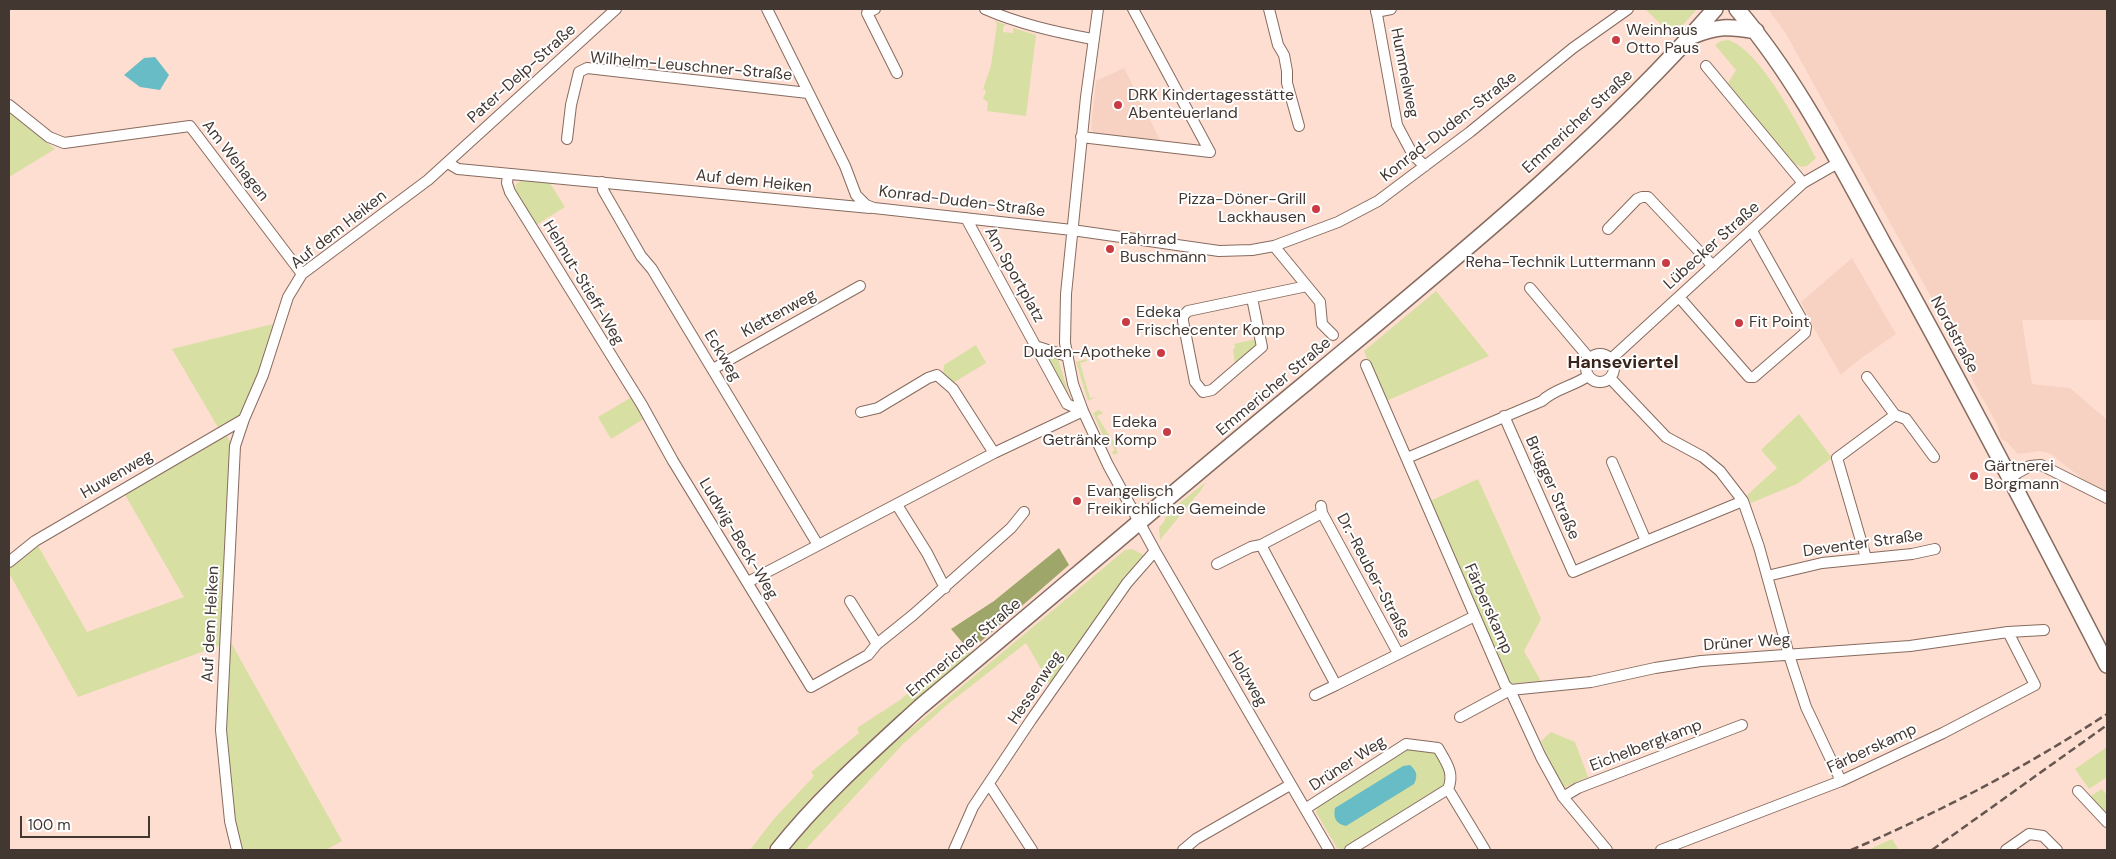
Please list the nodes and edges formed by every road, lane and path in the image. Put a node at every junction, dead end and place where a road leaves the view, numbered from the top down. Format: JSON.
{"nodes":[{"id":1,"x":616,"y":9,"type":"edge"},
{"id":2,"x":767,"y":9,"type":"edge"},
{"id":3,"x":875,"y":9,"type":"edge"},
{"id":4,"x":985,"y":9,"type":"edge"},
{"id":5,"x":1098,"y":9,"type":"edge"},
{"id":6,"x":1133,"y":9,"type":"edge"},
{"id":7,"x":1269,"y":9,"type":"edge"},
{"id":8,"x":1391,"y":9,"type":"edge"},
{"id":9,"x":1628,"y":9,"type":"edge"},
{"id":10,"x":1715,"y":9,"type":"edge"},
{"id":11,"x":1737,"y":9,"type":"edge"},
{"id":12,"x":1376,"y":10,"type":"edge"},
{"id":13,"x":1756,"y":31,"type":"junction"},
{"id":14,"x":1690,"y":37,"type":"junction"},
{"id":15,"x":1092,"y":39,"type":"junction"},
{"id":16,"x":1706,"y":66,"type":"dead end"},
{"id":17,"x":897,"y":73,"type":"dead end"},
{"id":18,"x":808,"y":93,"type":"junction"},
{"id":19,"x":9,"y":105,"type":"edge"},
{"id":20,"x":1299,"y":126,"type":"dead end"},
{"id":21,"x":1081,"y":137,"type":"junction"},
{"id":22,"x":567,"y":140,"type":"dead end"},
{"id":23,"x":448,"y":163,"type":"junction"},
{"id":24,"x":1838,"y":163,"type":"junction"},
{"id":25,"x":1425,"y":166,"type":"junction"},
{"id":26,"x":508,"y":174,"type":"junction"},
{"id":27,"x":602,"y":182,"type":"junction"},
{"id":28,"x":1803,"y":183,"type":"junction"},
{"id":29,"x":874,"y":208,"type":"junction"},
{"id":30,"x":966,"y":218,"type":"junction"},
{"id":31,"x":1608,"y":229,"type":"dead end"},
{"id":32,"x":1072,"y":230,"type":"junction"},
{"id":33,"x":1752,"y":231,"type":"junction"},
{"id":34,"x":1274,"y":246,"type":"junction"},
{"id":35,"x":1713,"y":266,"type":"junction"},
{"id":36,"x":302,"y":274,"type":"junction"},
{"id":37,"x":860,"y":286,"type":"dead end"},
{"id":38,"x":1307,"y":286,"type":"junction"},
{"id":39,"x":1530,"y":288,"type":"dead end"},
{"id":40,"x":1679,"y":297,"type":"junction"},
{"id":41,"x":1252,"y":298,"type":"junction"},
{"id":42,"x":1333,"y":335,"type":"dead end"},
{"id":43,"x":1035,"y":346,"type":"junction"},
{"id":44,"x":1067,"y":356,"type":"junction"},
{"id":45,"x":1589,"y":358,"type":"junction"},
{"id":46,"x":1611,"y":359,"type":"junction"},
{"id":47,"x":1366,"y":365,"type":"dead end"},
{"id":48,"x":713,"y":369,"type":"junction"},
{"id":49,"x":1588,"y":376,"type":"junction"},
{"id":50,"x":1868,"y":377,"type":"dead end"},
{"id":51,"x":1610,"y":378,"type":"junction"},
{"id":52,"x":642,"y":405,"type":"joint"},
{"id":53,"x":1083,"y":411,"type":"junction"},
{"id":54,"x":861,"y":412,"type":"dead end"},
{"id":55,"x":1895,"y":415,"type":"junction"},
{"id":56,"x":1504,"y":416,"type":"junction"},
{"id":57,"x":244,"y":420,"type":"junction"},
{"id":58,"x":994,"y":453,"type":"junction"},
{"id":59,"x":1934,"y":457,"type":"dead end"},
{"id":60,"x":1407,"y":458,"type":"junction"},
{"id":61,"x":1612,"y":462,"type":"dead end"},
{"id":62,"x":2010,"y":477,"type":"junction"},
{"id":63,"x":2107,"y":498,"type":"edge"},
{"id":64,"x":1743,"y":501,"type":"junction"},
{"id":65,"x":897,"y":505,"type":"junction"},
{"id":66,"x":1024,"y":512,"type":"dead end"},
{"id":67,"x":1140,"y":522,"type":"junction"},
{"id":68,"x":1646,"y":541,"type":"junction"},
{"id":69,"x":818,"y":545,"type":"junction"},
{"id":70,"x":1261,"y":545,"type":"junction"},
{"id":71,"x":1935,"y":549,"type":"dead end"},
{"id":72,"x":1155,"y":551,"type":"junction"},
{"id":73,"x":1866,"y":558,"type":"junction"},
{"id":74,"x":9,"y":562,"type":"edge"},
{"id":75,"x":1217,"y":564,"type":"dead end"},
{"id":76,"x":1767,"y":576,"type":"junction"},
{"id":77,"x":748,"y":582,"type":"junction"},
{"id":78,"x":945,"y":588,"type":"junction"},
{"id":79,"x":850,"y":601,"type":"dead end"},
{"id":80,"x":1475,"y":616,"type":"junction"},
{"id":81,"x":2044,"y":630,"type":"dead end"},
{"id":82,"x":2008,"y":632,"type":"junction"},
{"id":83,"x":877,"y":644,"type":"junction"},
{"id":84,"x":1398,"y":653,"type":"junction"},
{"id":85,"x":1789,"y":655,"type":"junction"},
{"id":86,"x":2107,"y":665,"type":"edge"},
{"id":87,"x":1336,"y":685,"type":"junction"},
{"id":88,"x":1510,"y":690,"type":"junction"},
{"id":89,"x":1315,"y":695,"type":"dead end"},
{"id":90,"x":1460,"y":716,"type":"dead end"},
{"id":91,"x":1742,"y":725,"type":"dead end"},
{"id":92,"x":1840,"y":781,"type":"junction"},
{"id":93,"x":989,"y":784,"type":"junction"},
{"id":94,"x":1290,"y":785,"type":"junction"},
{"id":95,"x":1448,"y":789,"type":"junction"},
{"id":96,"x":2078,"y":791,"type":"dead end"},
{"id":97,"x":1563,"y":797,"type":"junction"},
{"id":98,"x":1305,"y":809,"type":"junction"},
{"id":99,"x":2107,"y":822,"type":"edge"},
{"id":100,"x":237,"y":850,"type":"edge"},
{"id":101,"x":778,"y":850,"type":"edge"},
{"id":102,"x":954,"y":850,"type":"edge"},
{"id":103,"x":1032,"y":850,"type":"edge"},
{"id":104,"x":1183,"y":850,"type":"edge"},
{"id":105,"x":1329,"y":850,"type":"edge"},
{"id":106,"x":1350,"y":850,"type":"edge"},
{"id":107,"x":1485,"y":850,"type":"edge"},
{"id":108,"x":1607,"y":850,"type":"edge"},
{"id":109,"x":1661,"y":850,"type":"edge"},
{"id":110,"x":2006,"y":850,"type":"edge"},
{"id":111,"x":2057,"y":850,"type":"edge"}],
"edges":[{"from":1,"to":23,"type":"street","name":"Pater-Delp-Straße"},
{"from":2,"to":18,"type":"street","name":"Konrad-Duden-Straße"},
{"from":3,"to":17,"type":"street"},
{"from":4,"to":15,"type":"street"},
{"from":5,"to":15,"type":"street","name":"Holzweg"},
{"from":6,"to":21,"type":"street"},
{"from":7,"to":20,"type":"street"},
{"from":8,"to":12,"type":"street"},
{"from":9,"to":25,"type":"street","name":"Konrad-Duden-Straße"},
{"from":10,"to":14,"type":"main road","name":"Emmericher Straße"},
{"from":11,"to":13,"type":"main road","name":"Nordstraße"},
{"from":12,"to":25,"type":"street","name":"Hummelweg"},
{"from":13,"to":14,"type":"main road"},
{"from":13,"to":24,"type":"main road","name":"Nordstraße"},
{"from":14,"to":67,"type":"main road","name":"Emmericher Straße"},
{"from":15,"to":21,"type":"street","name":"Holzweg"},
{"from":16,"to":28,"type":"street"},
{"from":18,"to":22,"type":"street","name":"Wilhelm-Leuschner-Straße"},
{"from":18,"to":29,"type":"street","name":"Konrad-Duden-Straße"},
{"from":19,"to":36,"type":"street","name":"Am Wehagen"},
{"from":21,"to":32,"type":"street","name":"Holzweg"},
{"from":23,"to":26,"type":"street","name":"Auf dem Heiken"},
{"from":23,"to":36,"type":"street","name":"Auf dem Heiken"},
{"from":24,"to":28,"type":"street","name":"Lübecker Straße"},
{"from":24,"to":62,"type":"main road","name":"Nordstraße"},
{"from":25,"to":34,"type":"street","name":"Konrad-Duden-Straße"},
{"from":26,"to":27,"type":"street","name":"Auf dem Heiken"},
{"from":26,"to":52,"type":"street","name":"Helmut-Stieff-Weg"},
{"from":27,"to":29,"type":"street","name":"Auf dem Heiken"},
{"from":27,"to":48,"type":"street","name":"Eckweg"},
{"from":28,"to":33,"type":"street","name":"Lübecker Straße"},
{"from":29,"to":30,"type":"street","name":"Konrad-Duden-Straße"},
{"from":30,"to":32,"type":"street","name":"Konrad-Duden-Straße"},
{"from":30,"to":43,"type":"street","name":"Am Sportplatz"},
{"from":31,"to":35,"type":"street"},
{"from":32,"to":34,"type":"street","name":"Konrad-Duden-Straße"},
{"from":32,"to":44,"type":"street","name":"Holzweg"},
{"from":33,"to":35,"type":"street","name":"Lübecker Straße"},
{"from":33,"to":40,"type":"street"},
{"from":34,"to":38,"type":"street"},
{"from":35,"to":40,"type":"street","name":"Lübecker Straße"},
{"from":36,"to":57,"type":"street","name":"Auf dem Heiken"},
{"from":37,"to":48,"type":"street","name":"Klettenweg"},
{"from":38,"to":41,"type":"street"},
{"from":38,"to":42,"type":"street"},
{"from":39,"to":45,"type":"street"},
{"from":40,"to":46,"type":"street","name":"Lübecker Straße"},
{"from":41,"to":41,"type":"street"},
{"from":43,"to":44,"type":"street","name":"Am Sportplatz"},
{"from":43,"to":53,"type":"street","name":"Am Sportplatz"},
{"from":44,"to":53,"type":"street","name":"Holzweg"},
{"from":45,"to":46,"type":"street"},
{"from":45,"to":49,"type":"street"},
{"from":46,"to":51,"type":"street"},
{"from":47,"to":60,"type":"street","name":"Färberskamp"},
{"from":48,"to":69,"type":"street","name":"Eckweg"},
{"from":49,"to":51,"type":"street"},
{"from":49,"to":56,"type":"street"},
{"from":50,"to":55,"type":"street"},
{"from":51,"to":64,"type":"street"},
{"from":52,"to":77,"type":"street","name":"Ludwig-Beck-Weg"},
{"from":53,"to":58,"type":"street"},
{"from":53,"to":67,"type":"street","name":"Holzweg"},
{"from":54,"to":58,"type":"street"},
{"from":55,"to":59,"type":"street"},
{"from":55,"to":73,"type":"street"},
{"from":56,"to":60,"type":"street"},
{"from":56,"to":68,"type":"street","name":"Brügger Straße"},
{"from":57,"to":74,"type":"street","name":"Huwenweg"},
{"from":57,"to":100,"type":"street","name":"Auf dem Heiken"},
{"from":58,"to":65,"type":"street"},
{"from":60,"to":80,"type":"street","name":"Färberskamp"},
{"from":61,"to":68,"type":"street"},
{"from":62,"to":63,"type":"street"},
{"from":62,"to":86,"type":"main road","name":"Nordstraße"},
{"from":64,"to":68,"type":"street"},
{"from":64,"to":76,"type":"street"},
{"from":65,"to":69,"type":"street"},
{"from":65,"to":78,"type":"street"},
{"from":66,"to":78,"type":"street"},
{"from":67,"to":72,"type":"street","name":"Holzweg"},
{"from":67,"to":101,"type":"main road","name":"Emmericher Straße"},
{"from":69,"to":77,"type":"street"},
{"from":70,"to":75,"type":"street","name":"Dr.-Reuber-Straße"},
{"from":70,"to":84,"type":"street","name":"Dr.-Reuber-Straße"},
{"from":70,"to":87,"type":"street"},
{"from":71,"to":73,"type":"street","name":"Deventer Straße"},
{"from":72,"to":93,"type":"street","name":"Hessenweg"},
{"from":72,"to":94,"type":"street","name":"Holzweg"},
{"from":73,"to":76,"type":"street","name":"Deventer Straße"},
{"from":76,"to":85,"type":"street"},
{"from":77,"to":83,"type":"street","name":"Ludwig-Beck-Weg"},
{"from":78,"to":83,"type":"street"},
{"from":79,"to":83,"type":"street"},
{"from":80,"to":84,"type":"street","name":"Dr.-Reuber-Straße"},
{"from":80,"to":88,"type":"street","name":"Färberskamp"},
{"from":81,"to":82,"type":"street","name":"Drüner Weg"},
{"from":82,"to":85,"type":"street","name":"Drüner Weg"},
{"from":82,"to":92,"type":"street","name":"Färberskamp"},
{"from":84,"to":87,"type":"street","name":"Dr.-Reuber-Straße"},
{"from":85,"to":88,"type":"street","name":"Drüner Weg"},
{"from":85,"to":92,"type":"street"},
{"from":87,"to":89,"type":"street","name":"Dr.-Reuber-Straße"},
{"from":88,"to":90,"type":"street","name":"Drüner Weg"},
{"from":88,"to":97,"type":"street","name":"Färberskamp"},
{"from":91,"to":97,"type":"street","name":"Eichelbergkamp"},
{"from":92,"to":109,"type":"street","name":"Färberskamp"},
{"from":93,"to":102,"type":"street","name":"Hessenweg"},
{"from":93,"to":103,"type":"street"},
{"from":94,"to":98,"type":"street","name":"Holzweg"},
{"from":94,"to":104,"type":"street"},
{"from":95,"to":98,"type":"street","name":"Drüner Weg"},
{"from":95,"to":106,"type":"street"},
{"from":95,"to":107,"type":"street"},
{"from":96,"to":99,"type":"street"},
{"from":97,"to":108,"type":"street","name":"Färberskamp"},
{"from":98,"to":105,"type":"street","name":"Holzweg"},
{"from":110,"to":111,"type":"street"}]}
